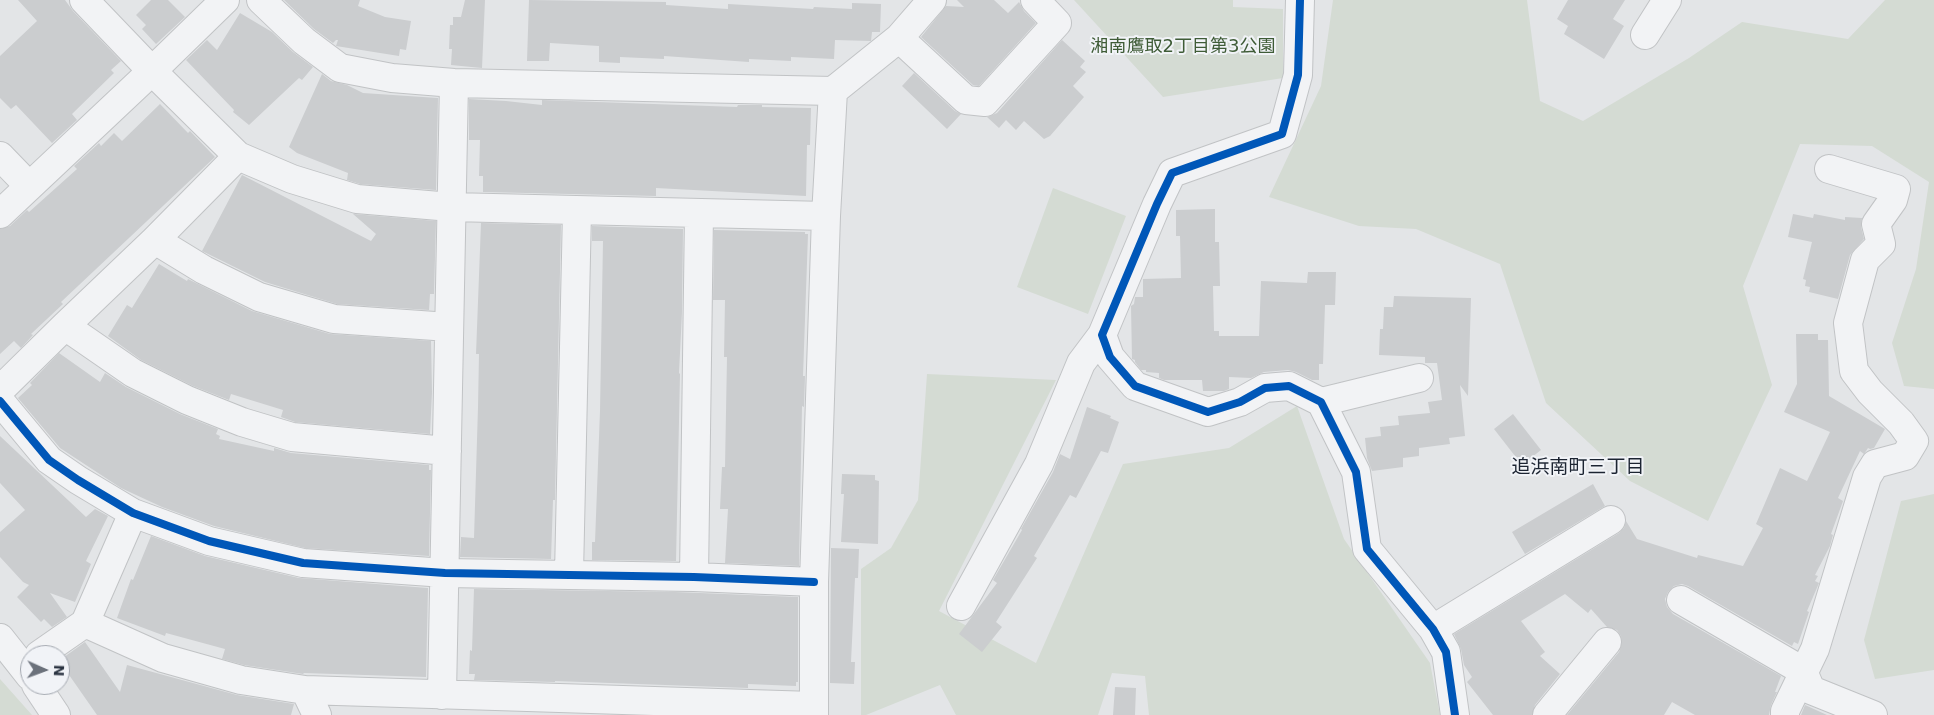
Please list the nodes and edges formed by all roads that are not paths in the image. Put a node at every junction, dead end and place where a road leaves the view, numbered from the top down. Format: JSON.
{"nodes":[{"id":1,"x":84,"y":0,"type":"edge"},
{"id":2,"x":225,"y":0,"type":"edge"},
{"id":3,"x":260,"y":0,"type":"edge"},
{"id":4,"x":932,"y":0,"type":"edge"},
{"id":5,"x":1035,"y":0,"type":"edge"},
{"id":6,"x":1300,"y":0,"type":"edge"},
{"id":7,"x":1667,"y":0,"type":"edge"},
{"id":8,"x":1645,"y":35,"type":"dead end"},
{"id":9,"x":899,"y":38,"type":"junction"},
{"id":10,"x":152,"y":72,"type":"junction"},
{"id":11,"x":454,"y":83,"type":"junction"},
{"id":12,"x":833,"y":91,"type":"junction"},
{"id":13,"x":0,"y":156,"type":"edge"},
{"id":14,"x":238,"y":156,"type":"junction"},
{"id":15,"x":1829,"y":169,"type":"dead end"},
{"id":16,"x":29,"y":186,"type":"junction"},
{"id":17,"x":452,"y":207,"type":"junction"},
{"id":18,"x":577,"y":210,"type":"junction"},
{"id":19,"x":0,"y":214,"type":"edge"},
{"id":20,"x":699,"y":214,"type":"junction"},
{"id":21,"x":826,"y":216,"type":"junction"},
{"id":22,"x":155,"y":240,"type":"junction"},
{"id":23,"x":65,"y":326,"type":"junction"},
{"id":24,"x":449,"y":327,"type":"junction"},
{"id":25,"x":1102,"y":335,"type":"junction"},
{"id":26,"x":1418,"y":378,"type":"dead end"},
{"id":27,"x":0,"y":390,"type":"edge"},
{"id":28,"x":0,"y":401,"type":"edge"},
{"id":29,"x":1321,"y":402,"type":"junction"},
{"id":30,"x":447,"y":451,"type":"junction"},
{"id":31,"x":133,"y":513,"type":"junction"},
{"id":32,"x":1611,"y":520,"type":"dead end"},
{"id":33,"x":445,"y":573,"type":"junction"},
{"id":34,"x":569,"y":574,"type":"junction"},
{"id":35,"x":694,"y":577,"type":"junction"},
{"id":36,"x":814,"y":582,"type":"junction"},
{"id":37,"x":1681,"y":600,"type":"dead end"},
{"id":38,"x":961,"y":606,"type":"dead end"},
{"id":39,"x":85,"y":623,"type":"junction"},
{"id":40,"x":1432,"y":629,"type":"junction"},
{"id":41,"x":0,"y":638,"type":"edge"},
{"id":42,"x":1607,"y":642,"type":"dead end"},
{"id":43,"x":60,"y":645,"type":"edge"},
{"id":44,"x":20,"y":657,"type":"edge"},
{"id":45,"x":1803,"y":671,"type":"junction"},
{"id":46,"x":306,"y":690,"type":"junction"},
{"id":47,"x":46,"y":695,"type":"edge"},
{"id":48,"x":442,"y":695,"type":"junction"},
{"id":49,"x":688,"y":708,"type":"edge"},
{"id":50,"x":814,"y":711,"type":"edge"},
{"id":51,"x":56,"y":715,"type":"edge"},
{"id":52,"x":317,"y":715,"type":"edge"},
{"id":53,"x":1455,"y":715,"type":"edge"},
{"id":54,"x":1547,"y":715,"type":"edge"},
{"id":55,"x":1785,"y":715,"type":"edge"},
{"id":56,"x":1873,"y":715,"type":"edge"}],
"edges":[{"from":1,"to":10,"type":"street"},
{"from":2,"to":10,"type":"street"},
{"from":3,"to":11,"type":"street"},
{"from":4,"to":9,"type":"street"},
{"from":5,"to":9,"type":"street"},
{"from":6,"to":25,"type":"street"},
{"from":7,"to":8,"type":"street"},
{"from":9,"to":12,"type":"street"},
{"from":10,"to":14,"type":"street"},
{"from":10,"to":16,"type":"street"},
{"from":11,"to":12,"type":"street"},
{"from":11,"to":17,"type":"street"},
{"from":12,"to":21,"type":"street"},
{"from":13,"to":16,"type":"street"},
{"from":14,"to":17,"type":"street"},
{"from":14,"to":22,"type":"street"},
{"from":15,"to":45,"type":"street"},
{"from":16,"to":19,"type":"street"},
{"from":17,"to":18,"type":"street"},
{"from":17,"to":24,"type":"street"},
{"from":18,"to":20,"type":"street"},
{"from":18,"to":34,"type":"street"},
{"from":20,"to":21,"type":"street"},
{"from":20,"to":35,"type":"street"},
{"from":21,"to":36,"type":"street"},
{"from":22,"to":23,"type":"street"},
{"from":22,"to":24,"type":"street"},
{"from":23,"to":27,"type":"street"},
{"from":23,"to":30,"type":"street"},
{"from":24,"to":30,"type":"street"},
{"from":25,"to":29,"type":"street"},
{"from":25,"to":38,"type":"street"},
{"from":26,"to":29,"type":"street"},
{"from":28,"to":31,"type":"street"},
{"from":29,"to":40,"type":"street"},
{"from":30,"to":33,"type":"street"},
{"from":31,"to":33,"type":"street"},
{"from":31,"to":39,"type":"street"},
{"from":32,"to":40,"type":"street"},
{"from":33,"to":34,"type":"street"},
{"from":33,"to":48,"type":"street"},
{"from":34,"to":35,"type":"street"},
{"from":35,"to":36,"type":"street"},
{"from":36,"to":50,"type":"street"},
{"from":37,"to":45,"type":"street"},
{"from":39,"to":43,"type":"street"},
{"from":39,"to":46,"type":"street"},
{"from":40,"to":53,"type":"street"},
{"from":41,"to":44,"type":"street"},
{"from":42,"to":54,"type":"street"},
{"from":45,"to":55,"type":"street"},
{"from":45,"to":56,"type":"street"},
{"from":46,"to":48,"type":"street"},
{"from":46,"to":52,"type":"street"},
{"from":47,"to":51,"type":"street"},
{"from":48,"to":49,"type":"street"},
{"from":49,"to":50,"type":"street"}]}
